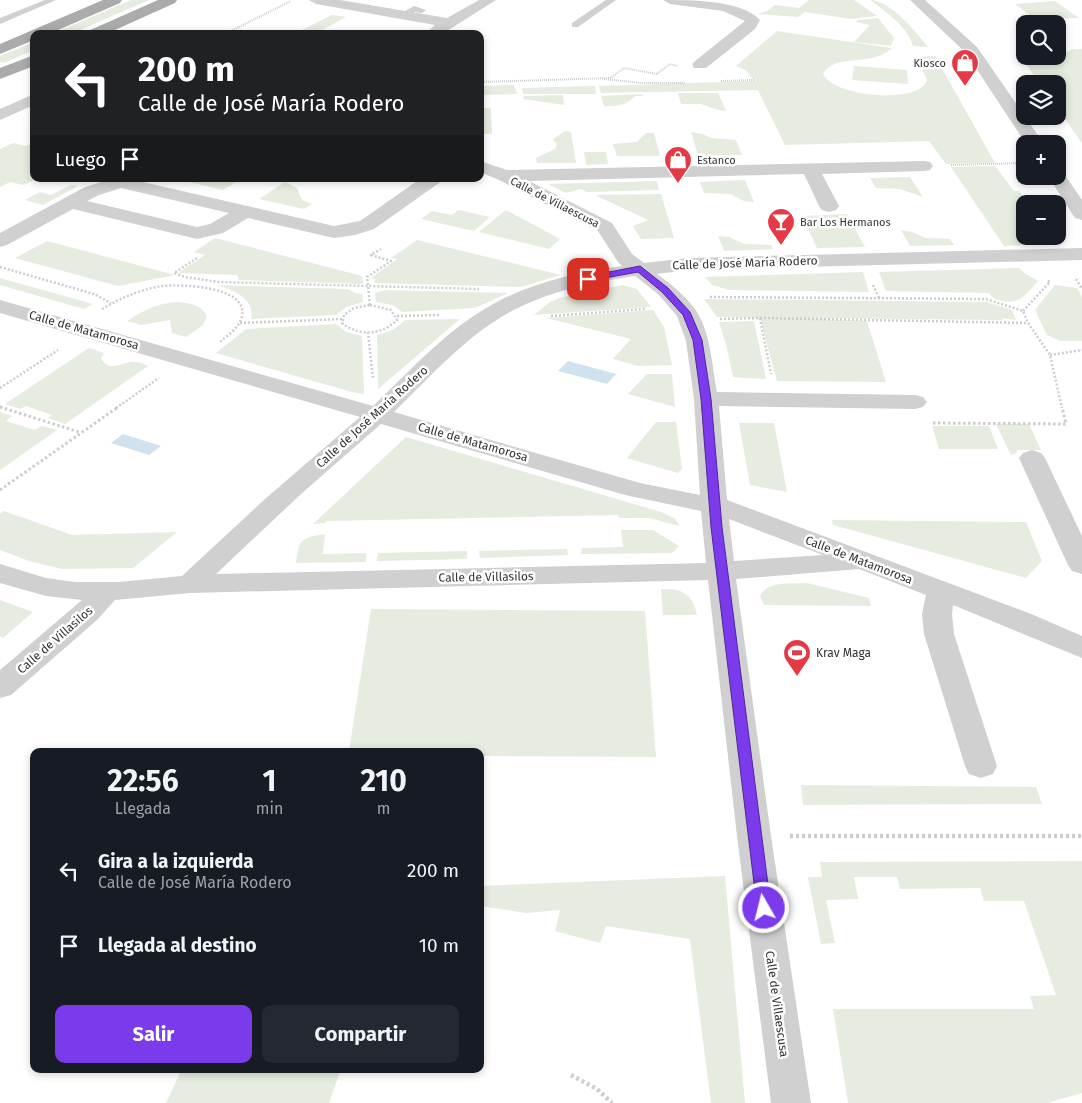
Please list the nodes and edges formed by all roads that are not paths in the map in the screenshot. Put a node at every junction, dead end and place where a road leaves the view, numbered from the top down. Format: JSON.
{"nodes":[{"id":1,"x":52,"y":0,"type":"edge"},
{"id":2,"x":115,"y":0,"type":"edge"},
{"id":3,"x":170,"y":0,"type":"edge"},
{"id":4,"x":316,"y":0,"type":"edge"},
{"id":5,"x":489,"y":0,"type":"edge"},
{"id":6,"x":612,"y":0,"type":"edge"},
{"id":7,"x":670,"y":0,"type":"edge"},
{"id":8,"x":917,"y":0,"type":"edge"},
{"id":9,"x":422,"y":10,"type":"dead end"},
{"id":10,"x":402,"y":15,"type":"junction"},
{"id":11,"x":0,"y":21,"type":"edge"},
{"id":12,"x":448,"y":23,"type":"junction"},
{"id":13,"x":575,"y":25,"type":"dead end"},
{"id":14,"x":44,"y":30,"type":"edge"},
{"id":15,"x":102,"y":30,"type":"edge"},
{"id":16,"x":437,"y":30,"type":"edge"},
{"id":17,"x":30,"y":36,"type":"edge"},
{"id":18,"x":0,"y":49,"type":"edge"},
{"id":19,"x":30,"y":62,"type":"edge"},
{"id":20,"x":700,"y":65,"type":"dead end"},
{"id":21,"x":0,"y":74,"type":"edge"},
{"id":22,"x":30,"y":101,"type":"edge"},
{"id":23,"x":0,"y":115,"type":"edge"},
{"id":24,"x":1028,"y":135,"type":"edge"},
{"id":25,"x":924,"y":166,"type":"road end"},
{"id":26,"x":484,"y":168,"type":"edge"},
{"id":27,"x":810,"y":168,"type":"junction"},
{"id":28,"x":505,"y":176,"type":"junction"},
{"id":29,"x":428,"y":182,"type":"edge"},
{"id":30,"x":1063,"y":185,"type":"edge"},
{"id":31,"x":70,"y":203,"type":"junction"},
{"id":32,"x":829,"y":206,"type":"dead end"},
{"id":33,"x":246,"y":211,"type":"junction"},
{"id":34,"x":1082,"y":214,"type":"edge"},
{"id":35,"x":0,"y":241,"type":"edge"},
{"id":36,"x":1082,"y":254,"type":"edge"},
{"id":37,"x":640,"y":269,"type":"junction"},
{"id":38,"x":0,"y":306,"type":"edge"},
{"id":39,"x":706,"y":399,"type":"junction"},
{"id":40,"x":915,"y":402,"type":"dead end"},
{"id":41,"x":377,"y":414,"type":"junction"},
{"id":42,"x":1032,"y":458,"type":"dead end"},
{"id":43,"x":716,"y":505,"type":"junction"},
{"id":44,"x":863,"y":562,"type":"junction"},
{"id":45,"x":1082,"y":565,"type":"edge"},
{"id":46,"x":722,"y":571,"type":"junction"},
{"id":47,"x":0,"y":573,"type":"edge"},
{"id":48,"x":190,"y":584,"type":"junction"},
{"id":49,"x":108,"y":590,"type":"junction"},
{"id":50,"x":941,"y":591,"type":"junction"},
{"id":51,"x":1082,"y":648,"type":"edge"},
{"id":52,"x":0,"y":688,"type":"edge"},
{"id":53,"x":981,"y":766,"type":"dead end"},
{"id":54,"x":791,"y":1103,"type":"edge"}],
"edges":[{"from":1,"to":11,"type":"lane"},
{"from":2,"to":14,"type":"main road"},
{"from":3,"to":15,"type":"main road"},
{"from":4,"to":10,"type":"street"},
{"from":5,"to":12,"type":"street"},
{"from":6,"to":13,"type":"lane"},
{"from":7,"to":20,"type":"street"},
{"from":8,"to":24,"type":"street"},
{"from":9,"to":10,"type":"lane"},
{"from":10,"to":12,"type":"street"},
{"from":12,"to":16,"type":"street"},
{"from":17,"to":18,"type":"main road"},
{"from":19,"to":21,"type":"main road"},
{"from":22,"to":23,"type":"street"},
{"from":25,"to":27,"type":"street"},
{"from":26,"to":28,"type":"street","name":"Calle de Villaescusa"},
{"from":27,"to":28,"type":"street"},
{"from":27,"to":32,"type":"street"},
{"from":28,"to":37,"type":"street","name":"Calle de Villaescusa"},
{"from":29,"to":33,"type":"street"},
{"from":30,"to":34,"type":"street"},
{"from":31,"to":33,"type":"street"},
{"from":31,"to":33,"type":"street"},
{"from":31,"to":35,"type":"street"},
{"from":36,"to":37,"type":"street","name":"Calle de José María Rodero"},
{"from":37,"to":39,"type":"street","name":"Calle de Villaescusa"},
{"from":37,"to":41,"type":"street","name":"Calle de José María Rodero"},
{"from":38,"to":41,"type":"street","name":"Calle de Matamorosa"},
{"from":39,"to":40,"type":"street"},
{"from":39,"to":43,"type":"street","name":"Calle de Villaescusa"},
{"from":41,"to":43,"type":"street","name":"Calle de Matamorosa"},
{"from":41,"to":48,"type":"street","name":"Calle de José María Rodero"},
{"from":42,"to":45,"type":"street"},
{"from":43,"to":44,"type":"street","name":"Calle de Matamorosa"},
{"from":43,"to":46,"type":"street","name":"Calle de Villaescusa"},
{"from":44,"to":46,"type":"street","name":"Calle de Villasilos"},
{"from":44,"to":50,"type":"street","name":"Calle de Matamorosa"},
{"from":46,"to":48,"type":"street","name":"Calle de Villasilos"},
{"from":46,"to":54,"type":"street","name":"Calle de Villaescusa"},
{"from":47,"to":49,"type":"street","name":"Calle de Villasilos"},
{"from":48,"to":49,"type":"street","name":"Calle de Villasilos"},
{"from":49,"to":52,"type":"street","name":"Calle de Villasilos"},
{"from":50,"to":51,"type":"street","name":"Calle de Matamorosa"},
{"from":50,"to":53,"type":"street"}]}
